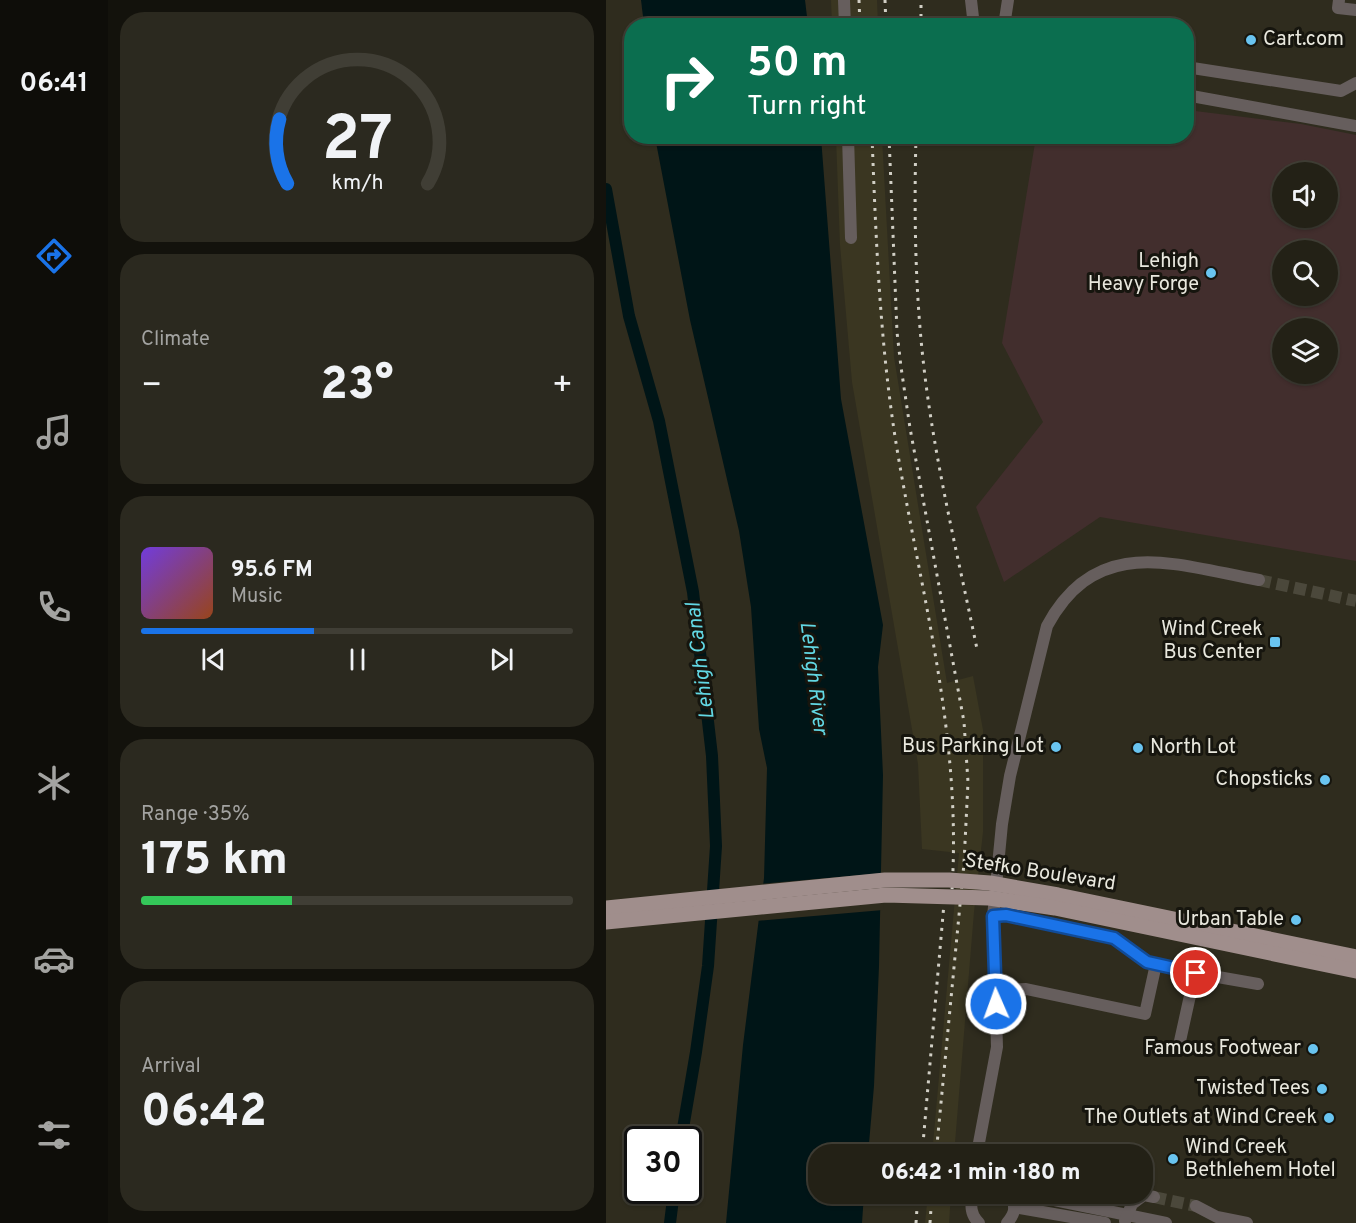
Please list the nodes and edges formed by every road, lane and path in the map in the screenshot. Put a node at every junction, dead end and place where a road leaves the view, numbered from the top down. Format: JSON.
{"nodes":[{"id":1,"x":844,"y":0,"type":"edge"},
{"id":2,"x":971,"y":0,"type":"edge"},
{"id":3,"x":1008,"y":0,"type":"edge"},
{"id":4,"x":1340,"y":0,"type":"edge"},
{"id":5,"x":1356,"y":10,"type":"edge"},
{"id":6,"x":845,"y":18,"type":"edge"},
{"id":7,"x":973,"y":18,"type":"edge"},
{"id":8,"x":1005,"y":18,"type":"edge"},
{"id":9,"x":1194,"y":68,"type":"edge"},
{"id":10,"x":1356,"y":83,"type":"edge"},
{"id":11,"x":1194,"y":96,"type":"edge"},
{"id":12,"x":1356,"y":126,"type":"edge"},
{"id":13,"x":848,"y":144,"type":"edge"},
{"id":14,"x":851,"y":238,"type":"dead end"},
{"id":15,"x":1259,"y":580,"type":"tunnel mouth"},
{"id":16,"x":606,"y":908,"type":"edge"},
{"id":17,"x":993,"y":916,"type":"junction"},
{"id":18,"x":606,"y":922,"type":"edge"},
{"id":19,"x":1356,"y":957,"type":"edge"},
{"id":20,"x":1156,"y":963,"type":"junction"},
{"id":21,"x":1356,"y":971,"type":"edge"},
{"id":22,"x":1196,"y":973,"type":"junction"},
{"id":23,"x":1258,"y":984,"type":"dead end"},
{"id":24,"x":995,"y":987,"type":"junction"},
{"id":25,"x":1179,"y":1050,"type":"dead end"},
{"id":26,"x":979,"y":1144,"type":"edge"},
{"id":27,"x":1154,"y":1197,"type":"tunnel mouth"},
{"id":28,"x":972,"y":1204,"type":"edge"},
{"id":29,"x":1013,"y":1204,"type":"edge"},
{"id":30,"x":1065,"y":1204,"type":"edge"},
{"id":31,"x":1014,"y":1207,"type":"junction"},
{"id":32,"x":1200,"y":1214,"type":"tunnel mouth"},
{"id":33,"x":1126,"y":1219,"type":"edge"},
{"id":34,"x":979,"y":1223,"type":"edge"},
{"id":35,"x":1007,"y":1223,"type":"edge"},
{"id":36,"x":1105,"y":1223,"type":"edge"},
{"id":37,"x":1166,"y":1223,"type":"edge"},
{"id":38,"x":1247,"y":1223,"type":"edge"}],
"edges":[{"from":1,"to":6,"type":"street"},
{"from":2,"to":7,"type":"street"},
{"from":3,"to":8,"type":"street"},
{"from":4,"to":5,"type":"street"},
{"from":9,"to":10,"type":"street"},
{"from":11,"to":12,"type":"street"},
{"from":13,"to":14,"type":"street"},
{"from":15,"to":17,"type":"street"},
{"from":16,"to":19,"type":"main road","name":"Stefko Boulevard","bridge":true},
{"from":17,"to":20,"type":"street"},
{"from":17,"to":24,"type":"street"},
{"from":18,"to":21,"type":"main road","name":"Stefko Boulevard","bridge":true},
{"from":20,"to":22,"type":"street"},
{"from":20,"to":24,"type":"street"},
{"from":22,"to":23,"type":"street"},
{"from":22,"to":25,"type":"street"},
{"from":24,"to":26,"type":"street"},
{"from":27,"to":33,"type":"street"},
{"from":28,"to":34,"type":"street"},
{"from":29,"to":31,"type":"street"},
{"from":30,"to":33,"type":"street"},
{"from":31,"to":35,"type":"street"},
{"from":31,"to":36,"type":"street"},
{"from":32,"to":38,"type":"street"},
{"from":33,"to":37,"type":"street"}]}
